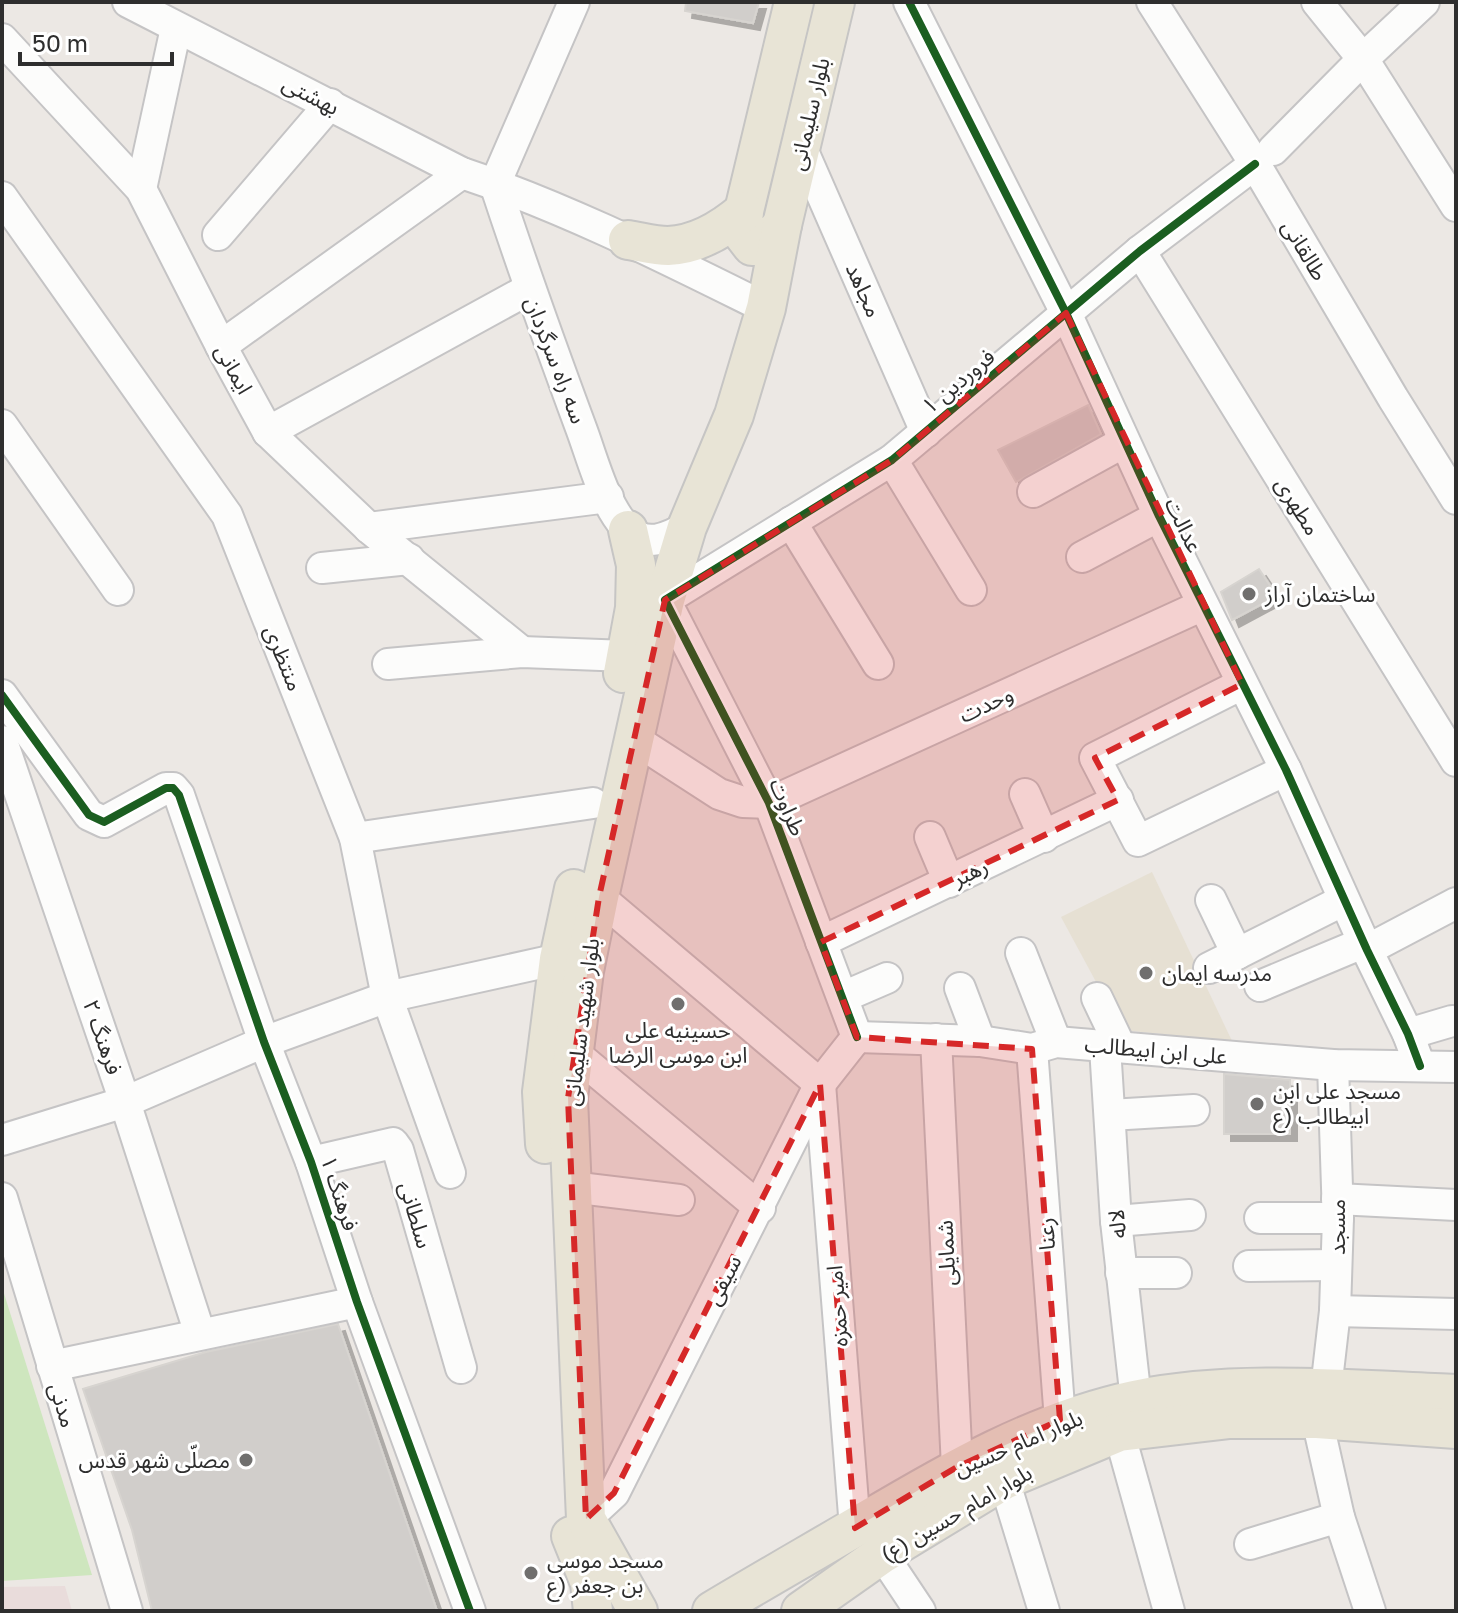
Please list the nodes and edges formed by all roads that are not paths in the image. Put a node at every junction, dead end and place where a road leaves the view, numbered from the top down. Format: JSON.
{"nodes":[{"id":1,"x":128,"y":2,"type":"edge"},
{"id":2,"x":574,"y":2,"type":"edge"},
{"id":3,"x":794,"y":2,"type":"edge"},
{"id":4,"x":835,"y":2,"type":"edge"},
{"id":5,"x":909,"y":2,"type":"edge"},
{"id":6,"x":1152,"y":2,"type":"edge"},
{"id":7,"x":1317,"y":2,"type":"edge"},
{"id":8,"x":1424,"y":2,"type":"edge"},
{"id":9,"x":176,"y":28,"type":"junction"},
{"id":10,"x":2,"y":39,"type":"edge"},
{"id":11,"x":1363,"y":59,"type":"junction"},
{"id":12,"x":330,"y":104,"type":"junction"},
{"id":13,"x":802,"y":149,"type":"junction"},
{"id":14,"x":1264,"y":157,"type":"junction"},
{"id":15,"x":462,"y":173,"type":"junction"},
{"id":16,"x":495,"y":184,"type":"junction"},
{"id":17,"x":141,"y":189,"type":"junction"},
{"id":18,"x":2,"y":197,"type":"edge"},
{"id":19,"x":1456,"y":206,"type":"edge"},
{"id":20,"x":744,"y":211,"type":"junction"},
{"id":21,"x":782,"y":225,"type":"junction"},
{"id":22,"x":218,"y":235,"type":"dead end"},
{"id":23,"x":628,"y":240,"type":"junction"},
{"id":24,"x":1140,"y":251,"type":"junction"},
{"id":25,"x":529,"y":289,"type":"junction"},
{"id":26,"x":766,"y":308,"type":"junction"},
{"id":27,"x":1066,"y":313,"type":"junction"},
{"id":28,"x":221,"y":346,"type":"junction"},
{"id":29,"x":2,"y":425,"type":"edge"},
{"id":30,"x":268,"y":432,"type":"junction"},
{"id":31,"x":926,"y":432,"type":"junction"},
{"id":32,"x":1124,"y":442,"type":"junction"},
{"id":33,"x":892,"y":460,"type":"junction"},
{"id":34,"x":1033,"y":492,"type":"dead end"},
{"id":35,"x":608,"y":497,"type":"junction"},
{"id":36,"x":1456,"y":499,"type":"edge"},
{"id":37,"x":1159,"y":516,"type":"junction"},
{"id":38,"x":791,"y":522,"type":"junction"},
{"id":39,"x":687,"y":527,"type":"junction"},
{"id":40,"x":369,"y":528,"type":"junction"},
{"id":41,"x":628,"y":530,"type":"junction"},
{"id":42,"x":1082,"y":557,"type":"dead end"},
{"id":43,"x":409,"y":559,"type":"junction"},
{"id":44,"x":322,"y":568,"type":"dead end"},
{"id":45,"x":118,"y":590,"type":"dead end"},
{"id":46,"x":971,"y":590,"type":"dead end"},
{"id":47,"x":665,"y":600,"type":"junction"},
{"id":48,"x":1203,"y":605,"type":"junction"},
{"id":49,"x":522,"y":652,"type":"junction"},
{"id":50,"x":627,"y":656,"type":"junction"},
{"id":51,"x":388,"y":664,"type":"dead end"},
{"id":52,"x":878,"y":664,"type":"dead end"},
{"id":53,"x":1242,"y":684,"type":"junction"},
{"id":54,"x":2,"y":695,"type":"edge"},
{"id":55,"x":634,"y":739,"type":"junction"},
{"id":56,"x":2,"y":741,"type":"edge"},
{"id":57,"x":1456,"y":761,"type":"edge"},
{"id":58,"x":1286,"y":770,"type":"junction"},
{"id":59,"x":1025,"y":794,"type":"dead end"},
{"id":60,"x":1118,"y":800,"type":"junction"},
{"id":61,"x":593,"y":803,"type":"junction"},
{"id":62,"x":769,"y":803,"type":"junction"},
{"id":63,"x":930,"y":837,"type":"dead end"},
{"id":64,"x":1044,"y":837,"type":"junction"},
{"id":65,"x":355,"y":838,"type":"junction"},
{"id":66,"x":949,"y":882,"type":"junction"},
{"id":67,"x":599,"y":897,"type":"junction"},
{"id":68,"x":1211,"y":900,"type":"dead end"},
{"id":69,"x":1344,"y":900,"type":"junction"},
{"id":70,"x":1456,"y":903,"type":"edge"},
{"id":71,"x":821,"y":942,"type":"junction"},
{"id":72,"x":1366,"y":946,"type":"junction"},
{"id":73,"x":1021,"y":953,"type":"dead end"},
{"id":74,"x":1237,"y":954,"type":"junction"},
{"id":75,"x":559,"y":959,"type":"junction"},
{"id":76,"x":1209,"y":968,"type":"dead end"},
{"id":77,"x":887,"y":978,"type":"dead end"},
{"id":78,"x":1260,"y":986,"type":"dead end"},
{"id":79,"x":960,"y":988,"type":"dead end"},
{"id":80,"x":387,"y":997,"type":"junction"},
{"id":81,"x":843,"y":997,"type":"junction"},
{"id":82,"x":1097,"y":998,"type":"dead end"},
{"id":83,"x":1452,"y":1021,"type":"dead end"},
{"id":84,"x":1408,"y":1034,"type":"junction"},
{"id":85,"x":857,"y":1037,"type":"junction"},
{"id":86,"x":936,"y":1039,"type":"junction"},
{"id":87,"x":980,"y":1041,"type":"junction"},
{"id":88,"x":264,"y":1042,"type":"junction"},
{"id":89,"x":1044,"y":1045,"type":"junction"},
{"id":90,"x":1112,"y":1047,"type":"junction"},
{"id":91,"x":573,"y":1052,"type":"junction"},
{"id":92,"x":1333,"y":1065,"type":"junction"},
{"id":93,"x":1420,"y":1066,"type":"junction"},
{"id":94,"x":1456,"y":1067,"type":"edge"},
{"id":95,"x":820,"y":1084,"type":"junction"},
{"id":96,"x":125,"y":1102,"type":"junction"},
{"id":97,"x":1194,"y":1110,"type":"dead end"},
{"id":98,"x":1110,"y":1115,"type":"junction"},
{"id":99,"x":2,"y":1140,"type":"edge"},
{"id":100,"x":311,"y":1162,"type":"junction"},
{"id":101,"x":450,"y":1173,"type":"dead end"},
{"id":102,"x":571,"y":1187,"type":"junction"},
{"id":103,"x":2,"y":1198,"type":"edge"},
{"id":104,"x":679,"y":1200,"type":"dead end"},
{"id":105,"x":1456,"y":1205,"type":"edge"},
{"id":106,"x":760,"y":1208,"type":"junction"},
{"id":107,"x":1337,"y":1209,"type":"junction"},
{"id":108,"x":1190,"y":1215,"type":"dead end"},
{"id":109,"x":1260,"y":1218,"type":"dead end"},
{"id":110,"x":1116,"y":1221,"type":"junction"},
{"id":111,"x":1336,"y":1265,"type":"junction"},
{"id":112,"x":1249,"y":1266,"type":"dead end"},
{"id":113,"x":1121,"y":1273,"type":"junction"},
{"id":114,"x":1176,"y":1273,"type":"dead end"},
{"id":115,"x":357,"y":1302,"type":"junction"},
{"id":116,"x":1335,"y":1311,"type":"junction"},
{"id":117,"x":1456,"y":1314,"type":"edge"},
{"id":118,"x":200,"y":1334,"type":"junction"},
{"id":119,"x":52,"y":1366,"type":"junction"},
{"id":120,"x":461,"y":1368,"type":"dead end"},
{"id":121,"x":1456,"y":1394,"type":"edge"},
{"id":122,"x":1322,"y":1404,"type":"junction"},
{"id":123,"x":1127,"y":1416,"type":"junction"},
{"id":124,"x":1060,"y":1420,"type":"junction"},
{"id":125,"x":1456,"y":1429,"type":"edge"},
{"id":126,"x":957,"y":1467,"type":"junction"},
{"id":127,"x":1004,"y":1480,"type":"junction"},
{"id":128,"x":1339,"y":1517,"type":"junction"},
{"id":129,"x":586,"y":1519,"type":"junction"},
{"id":130,"x":855,"y":1528,"type":"junction"},
{"id":131,"x":1250,"y":1544,"type":"dead end"},
{"id":132,"x":882,"y":1554,"type":"junction"},
{"id":133,"x":819,"y":1606,"type":"edge"},
{"id":134,"x":127,"y":1611,"type":"edge"},
{"id":135,"x":470,"y":1611,"type":"edge"},
{"id":136,"x":593,"y":1611,"type":"edge"},
{"id":137,"x":638,"y":1611,"type":"edge"},
{"id":138,"x":712,"y":1611,"type":"edge"},
{"id":139,"x":920,"y":1611,"type":"edge"},
{"id":140,"x":1044,"y":1611,"type":"edge"},
{"id":141,"x":1169,"y":1611,"type":"edge"},
{"id":142,"x":1370,"y":1611,"type":"edge"}],
"edges":[{"from":1,"to":9,"type":"street","name":"بهشتی"},
{"from":2,"to":16,"type":"street"},
{"from":3,"to":20,"type":"main road","name":"بلوار سلیمانی"},
{"from":4,"to":13,"type":"main road","name":"بلوار سلیمانی"},
{"from":5,"to":27,"type":"street","name":"عدالت"},
{"from":6,"to":14,"type":"street","name":"طالقانی"},
{"from":7,"to":11,"type":"street"},
{"from":8,"to":11,"type":"street","name":"فروردین ۱"},
{"from":9,"to":12,"type":"street","name":"بهشتی"},
{"from":9,"to":17,"type":"street"},
{"from":10,"to":17,"type":"street","name":"ایمانی"},
{"from":11,"to":14,"type":"street","name":"فروردین ۱"},
{"from":11,"to":19,"type":"street"},
{"from":12,"to":15,"type":"street","name":"بهشتی"},
{"from":12,"to":22,"type":"street"},
{"from":13,"to":21,"type":"main road","name":"بلوار سلیمانی"},
{"from":13,"to":31,"type":"street","name":"مجاهد"},
{"from":14,"to":24,"type":"street","name":"فروردین ۱"},
{"from":14,"to":36,"type":"street","name":"طالقانی"},
{"from":15,"to":16,"type":"street","name":"بهشتی"},
{"from":15,"to":28,"type":"street"},
{"from":16,"to":23,"type":"street"},
{"from":16,"to":25,"type":"street","name":"سه راه سرگردان"},
{"from":17,"to":28,"type":"street","name":"ایمانی"},
{"from":18,"to":65,"type":"street","name":"منتظری"},
{"from":20,"to":21,"type":"main road"},
{"from":20,"to":23,"type":"main road"},
{"from":21,"to":26,"type":"main road"},
{"from":23,"to":26,"type":"street"},
{"from":24,"to":27,"type":"street","name":"فروردین ۱"},
{"from":24,"to":57,"type":"street","name":"مطهری"},
{"from":25,"to":30,"type":"street"},
{"from":25,"to":35,"type":"street","name":"سه راه سرگردان"},
{"from":26,"to":39,"type":"main road"},
{"from":27,"to":31,"type":"street","name":"فروردین ۱"},
{"from":27,"to":32,"type":"street","name":"عدالت"},
{"from":28,"to":30,"type":"street","name":"ایمانی"},
{"from":29,"to":45,"type":"street"},
{"from":30,"to":40,"type":"street","name":"ایمانی"},
{"from":31,"to":33,"type":"street","name":"فروردین ۱"},
{"from":32,"to":34,"type":"street"},
{"from":32,"to":37,"type":"street","name":"عدالت"},
{"from":33,"to":38,"type":"street","name":"فروردین ۱"},
{"from":33,"to":46,"type":"street"},
{"from":35,"to":40,"type":"street"},
{"from":35,"to":41,"type":"street","name":"سه راه سرگردان"},
{"from":37,"to":42,"type":"street"},
{"from":37,"to":48,"type":"street","name":"عدالت"},
{"from":38,"to":47,"type":"street","name":"فروردین ۱"},
{"from":38,"to":52,"type":"street"},
{"from":39,"to":41,"type":"street"},
{"from":39,"to":47,"type":"main road","name":"بلوار شهید سلیمانی"},
{"from":40,"to":43,"type":"street","name":"ایمانی"},
{"from":41,"to":50,"type":"main road","name":"بلوار شهید سلیمانی"},
{"from":43,"to":44,"type":"street"},
{"from":43,"to":49,"type":"street","name":"ایمانی"},
{"from":47,"to":55,"type":"main road","name":"بلوار شهید سلیمانی"},
{"from":47,"to":62,"type":"street","name":"طراوت"},
{"from":48,"to":53,"type":"street","name":"عدالت"},
{"from":48,"to":62,"type":"street","name":"وحدت"},
{"from":49,"to":50,"type":"street"},
{"from":49,"to":51,"type":"street"},
{"from":50,"to":61,"type":"main road","name":"بلوار شهید سلیمانی"},
{"from":53,"to":58,"type":"street","name":"عدالت"},
{"from":53,"to":60,"type":"street"},
{"from":54,"to":88,"type":"street","name":"فرهنگ ۱"},
{"from":55,"to":62,"type":"street"},
{"from":55,"to":67,"type":"main road","name":"بلوار شهید سلیمانی"},
{"from":56,"to":96,"type":"street","name":"فرهنگ ۲"},
{"from":58,"to":60,"type":"street"},
{"from":58,"to":69,"type":"street","name":"عدالت"},
{"from":59,"to":64,"type":"street"},
{"from":60,"to":64,"type":"street","name":"رهبر"},
{"from":61,"to":65,"type":"street"},
{"from":61,"to":75,"type":"main road","name":"بلوار شهید سلیمانی"},
{"from":62,"to":71,"type":"street","name":"طراوت"},
{"from":63,"to":66,"type":"street"},
{"from":64,"to":66,"type":"street","name":"رهبر"},
{"from":65,"to":80,"type":"street","name":"منتظری"},
{"from":66,"to":71,"type":"street","name":"رهبر"},
{"from":67,"to":91,"type":"main road","name":"بلوار شهید سلیمانی"},
{"from":67,"to":95,"type":"street"},
{"from":68,"to":74,"type":"street"},
{"from":69,"to":72,"type":"street","name":"عدالت"},
{"from":69,"to":74,"type":"street"},
{"from":70,"to":72,"type":"street"},
{"from":71,"to":81,"type":"street","name":"طراوت"},
{"from":72,"to":78,"type":"street"},
{"from":72,"to":84,"type":"street","name":"عدالت"},
{"from":73,"to":89,"type":"street","name":"رعنا"},
{"from":74,"to":76,"type":"street"},
{"from":75,"to":80,"type":"street"},
{"from":75,"to":136,"type":"main road","name":"بلوار شهید سلیمانی"},
{"from":77,"to":81,"type":"street"},
{"from":79,"to":87,"type":"street"},
{"from":80,"to":88,"type":"street"},
{"from":80,"to":101,"type":"street","name":"منتظری"},
{"from":81,"to":85,"type":"street","name":"طراوت"},
{"from":82,"to":90,"type":"street"},
{"from":83,"to":84,"type":"street"},
{"from":84,"to":93,"type":"street","name":"عدالت"},
{"from":85,"to":86,"type":"street","name":"علی ابن ابیطالب"},
{"from":85,"to":95,"type":"street","name":"سیفی"},
{"from":86,"to":87,"type":"street","name":"علی ابن ابیطالب"},
{"from":86,"to":126,"type":"street","name":"شمایلی"},
{"from":87,"to":89,"type":"street","name":"علی ابن ابیطالب"},
{"from":88,"to":96,"type":"street"},
{"from":88,"to":100,"type":"street","name":"فرهنگ ۱"},
{"from":89,"to":90,"type":"street","name":"علی ابن ابیطالب"},
{"from":89,"to":124,"type":"street","name":"رعنا"},
{"from":90,"to":92,"type":"street","name":"علی ابن ابیطالب"},
{"from":90,"to":98,"type":"street","name":"لاله"},
{"from":91,"to":102,"type":"main road","name":"بلوار شهید سلیمانی"},
{"from":91,"to":106,"type":"street"},
{"from":92,"to":93,"type":"street","name":"علی ابن ابیطالب"},
{"from":92,"to":107,"type":"street","name":"مسجد"},
{"from":93,"to":94,"type":"street","name":"علی ابن ابیطالب"},
{"from":95,"to":106,"type":"street","name":"سیفی"},
{"from":95,"to":130,"type":"street","name":"امیر حمزه"},
{"from":96,"to":99,"type":"street"},
{"from":96,"to":118,"type":"street","name":"فرهنگ ۲"},
{"from":97,"to":98,"type":"street"},
{"from":98,"to":110,"type":"street","name":"لاله"},
{"from":100,"to":115,"type":"street","name":"فرهنگ ۱"},
{"from":100,"to":120,"type":"street","name":"سلطانی"},
{"from":102,"to":104,"type":"street"},
{"from":102,"to":129,"type":"main road","name":"بلوار شهید سلیمانی"},
{"from":103,"to":119,"type":"street","name":"مدنی"},
{"from":105,"to":107,"type":"street"},
{"from":106,"to":129,"type":"street","name":"سیفی"},
{"from":107,"to":109,"type":"street"},
{"from":107,"to":111,"type":"street","name":"مسجد"},
{"from":108,"to":110,"type":"street"},
{"from":110,"to":113,"type":"street","name":"لاله"},
{"from":111,"to":112,"type":"street"},
{"from":111,"to":116,"type":"street","name":"مسجد"},
{"from":113,"to":114,"type":"street"},
{"from":113,"to":123,"type":"street","name":"لاله"},
{"from":115,"to":118,"type":"street"},
{"from":115,"to":135,"type":"street","name":"فرهنگ ۱"},
{"from":116,"to":117,"type":"street"},
{"from":116,"to":122,"type":"street","name":"مسجد"},
{"from":118,"to":119,"type":"street"},
{"from":119,"to":134,"type":"street","name":"مدنی"},
{"from":121,"to":122,"type":"main road","name":"بلوار امام حسین"},
{"from":122,"to":123,"type":"main road","name":"بلوار امام حسین"},
{"from":122,"to":125,"type":"main road"},
{"from":122,"to":128,"type":"street","name":"مسجد"},
{"from":123,"to":124,"type":"main road","name":"بلوار امام حسین"},
{"from":123,"to":127,"type":"main road","name":"بلوار امام حسین (ع)"},
{"from":123,"to":141,"type":"street","name":"لاله"},
{"from":124,"to":126,"type":"main road","name":"بلوار امام حسین"},
{"from":126,"to":130,"type":"main road","name":"بلوار امام حسین"},
{"from":127,"to":132,"type":"main road","name":"بلوار امام حسین (ع)"},
{"from":127,"to":140,"type":"street"},
{"from":128,"to":131,"type":"street"},
{"from":128,"to":142,"type":"street","name":"مسجد"},
{"from":129,"to":137,"type":"main road","name":"بلوار شهید سلیمانی"},
{"from":130,"to":138,"type":"main road","name":"بلوار امام حسین"},
{"from":132,"to":133,"type":"main road","name":"بلوار امام حسین (ع)"},
{"from":132,"to":139,"type":"street"}]}
